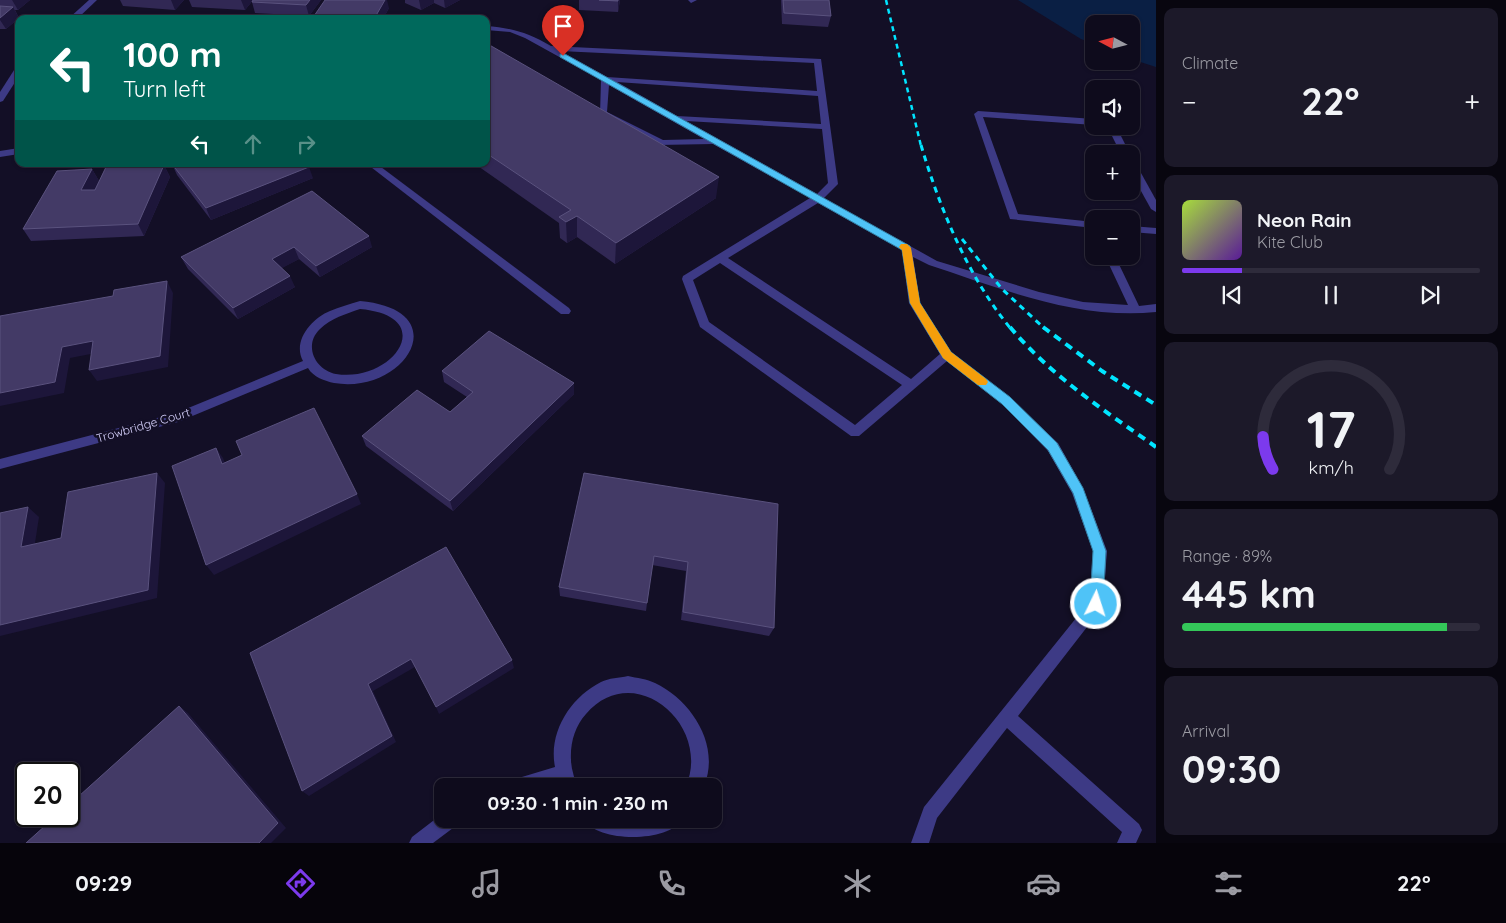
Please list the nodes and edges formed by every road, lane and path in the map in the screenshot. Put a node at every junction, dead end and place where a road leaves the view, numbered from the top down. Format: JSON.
{"nodes":[{"id":1,"x":93,"y":0,"type":"edge"},
{"id":2,"x":76,"y":15,"type":"edge"},
{"id":3,"x":490,"y":28,"type":"edge"},
{"id":4,"x":549,"y":48,"type":"junction"},
{"id":5,"x":15,"y":75,"type":"edge"},
{"id":6,"x":605,"y":79,"type":"junction"},
{"id":7,"x":822,"y":94,"type":"junction"},
{"id":8,"x":0,"y":99,"type":"edge"},
{"id":9,"x":674,"y":118,"type":"junction"},
{"id":10,"x":1085,"y":121,"type":"edge"},
{"id":11,"x":826,"y":127,"type":"junction"},
{"id":12,"x":715,"y":140,"type":"junction"},
{"id":13,"x":15,"y":152,"type":"edge"},
{"id":14,"x":0,"y":154,"type":"edge"},
{"id":15,"x":375,"y":167,"type":"edge"},
{"id":16,"x":1140,"y":180,"type":"edge"},
{"id":17,"x":818,"y":198,"type":"junction"},
{"id":18,"x":1156,"y":209,"type":"edge"},
{"id":19,"x":1085,"y":224,"type":"edge"},
{"id":20,"x":1140,"y":230,"type":"edge"},
{"id":21,"x":1156,"y":231,"type":"edge"},
{"id":22,"x":907,"y":248,"type":"junction"},
{"id":23,"x":720,"y":258,"type":"junction"},
{"id":24,"x":1114,"y":265,"type":"edge"},
{"id":25,"x":1156,"y":308,"type":"edge"},
{"id":26,"x":1136,"y":310,"type":"junction"},
{"id":27,"x":566,"y":311,"type":"dead end"},
{"id":28,"x":947,"y":355,"type":"junction"},
{"id":29,"x":309,"y":363,"type":"junction"},
{"id":30,"x":911,"y":385,"type":"junction"},
{"id":31,"x":0,"y":464,"type":"edge"},
{"id":32,"x":1007,"y":717,"type":"junction"},
{"id":33,"x":566,"y":778,"type":"edge"},
{"id":34,"x":696,"y":778,"type":"edge"},
{"id":35,"x":439,"y":828,"type":"edge"},
{"id":36,"x":610,"y":828,"type":"edge"},
{"id":37,"x":656,"y":828,"type":"edge"},
{"id":38,"x":418,"y":843,"type":"edge"},
{"id":39,"x":920,"y":843,"type":"edge"},
{"id":40,"x":1126,"y":843,"type":"edge"}],
"edges":[{"from":1,"to":2,"type":"street"},
{"from":3,"to":4,"type":"street"},
{"from":4,"to":6,"type":"street"},
{"from":4,"to":7,"type":"street"},
{"from":5,"to":8,"type":"street"},
{"from":6,"to":7,"type":"street"},
{"from":6,"to":9,"type":"street"},
{"from":6,"to":12,"type":"street"},
{"from":7,"to":11,"type":"street"},
{"from":9,"to":11,"type":"street"},
{"from":9,"to":12,"type":"street"},
{"from":10,"to":19,"type":"street"},
{"from":11,"to":17,"type":"street"},
{"from":12,"to":17,"type":"street"},
{"from":13,"to":14,"type":"street"},
{"from":15,"to":27,"type":"street"},
{"from":16,"to":18,"type":"street"},
{"from":17,"to":22,"type":"street"},
{"from":17,"to":23,"type":"street"},
{"from":20,"to":21,"type":"street"},
{"from":22,"to":26,"type":"street"},
{"from":22,"to":28,"type":"street"},
{"from":23,"to":30,"type":"street"},
{"from":23,"to":30,"type":"street"},
{"from":24,"to":26,"type":"street"},
{"from":25,"to":26,"type":"street"},
{"from":28,"to":30,"type":"street"},
{"from":28,"to":32,"type":"street"},
{"from":29,"to":29,"type":"street"},
{"from":29,"to":31,"type":"street","name":"Trowbridge Court"},
{"from":32,"to":39,"type":"street"},
{"from":32,"to":40,"type":"street"},
{"from":33,"to":34,"type":"street"},
{"from":35,"to":38,"type":"street"},
{"from":36,"to":37,"type":"street"}]}
